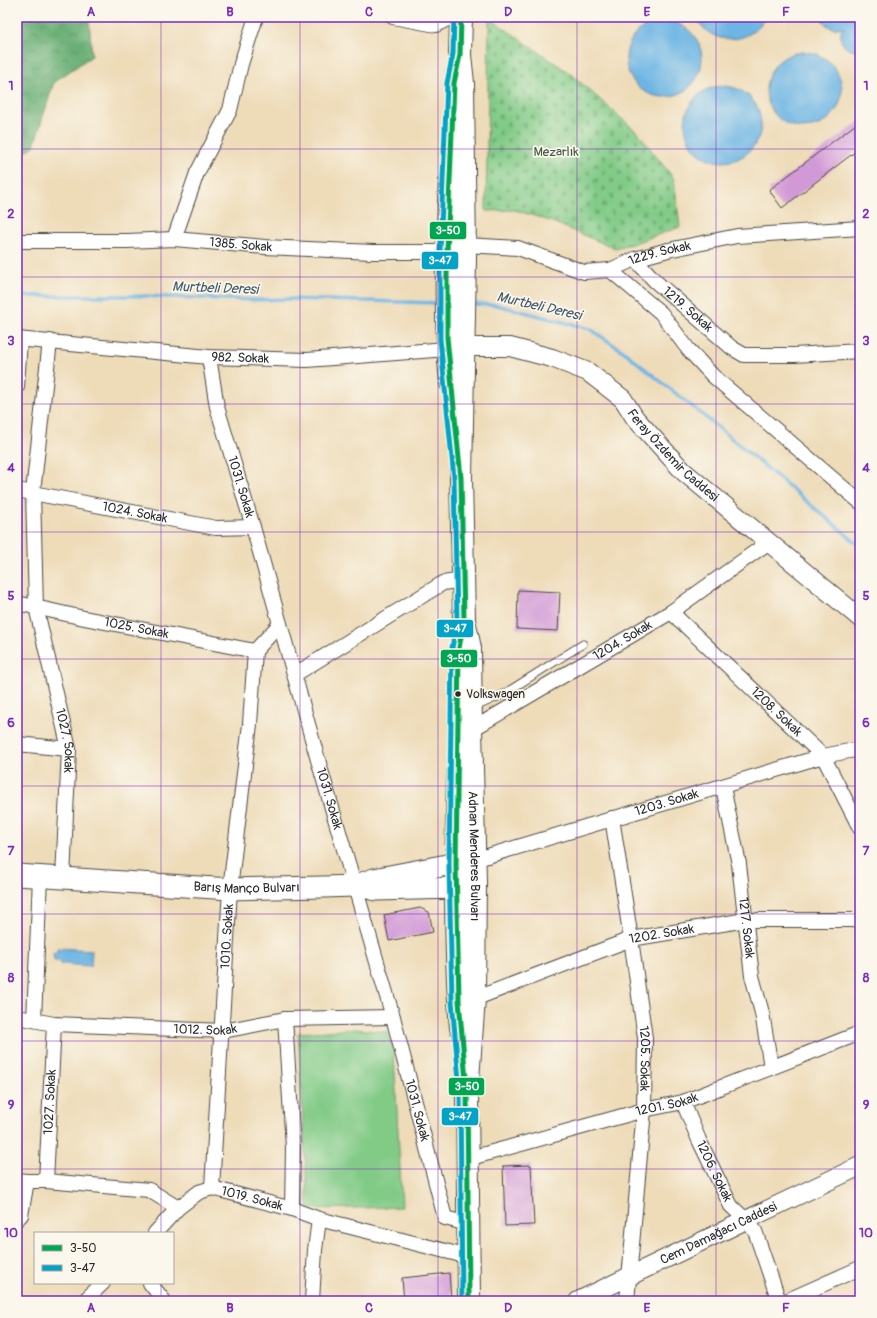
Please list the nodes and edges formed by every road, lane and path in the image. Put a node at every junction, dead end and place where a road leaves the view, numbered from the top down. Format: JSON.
{"nodes":[{"id":1,"x":256,"y":17,"type":"edge"},
{"id":2,"x":393,"y":17,"type":"edge"},
{"id":3,"x":451,"y":17,"type":"edge"},
{"id":4,"x":461,"y":17,"type":"edge"},
{"id":5,"x":860,"y":228,"type":"edge"},
{"id":6,"x":174,"y":239,"type":"junction"},
{"id":7,"x":17,"y":241,"type":"edge"},
{"id":8,"x":456,"y":253,"type":"junction"},
{"id":9,"x":635,"y":259,"type":"junction"},
{"id":10,"x":610,"y":270,"type":"junction"},
{"id":11,"x":18,"y":339,"type":"edge"},
{"id":12,"x":50,"y":341,"type":"junction"},
{"id":13,"x":455,"y":342,"type":"junction"},
{"id":14,"x":860,"y":351,"type":"edge"},
{"id":15,"x":209,"y":357,"type":"junction"},
{"id":16,"x":18,"y":363,"type":"edge"},
{"id":17,"x":17,"y":387,"type":"edge"},
{"id":18,"x":17,"y":490,"type":"edge"},
{"id":19,"x":33,"y":492,"type":"junction"},
{"id":20,"x":860,"y":502,"type":"edge"},
{"id":21,"x":254,"y":527,"type":"junction"},
{"id":22,"x":769,"y":542,"type":"junction"},
{"id":23,"x":464,"y":580,"type":"junction"},
{"id":24,"x":17,"y":603,"type":"edge"},
{"id":25,"x":36,"y":607,"type":"junction"},
{"id":26,"x":671,"y":612,"type":"junction"},
{"id":27,"x":860,"y":618,"type":"edge"},
{"id":28,"x":464,"y":620,"type":"junction"},
{"id":29,"x":280,"y":624,"type":"junction"},
{"id":30,"x":583,"y":644,"type":"dead end"},
{"id":31,"x":256,"y":652,"type":"junction"},
{"id":32,"x":294,"y":675,"type":"junction"},
{"id":33,"x":471,"y":719,"type":"junction"},
{"id":34,"x":17,"y":744,"type":"edge"},
{"id":35,"x":69,"y":749,"type":"junction"},
{"id":36,"x":860,"y":749,"type":"edge"},
{"id":37,"x":823,"y":756,"type":"junction"},
{"id":38,"x":723,"y":787,"type":"junction"},
{"id":39,"x":612,"y":818,"type":"junction"},
{"id":40,"x":860,"y":828,"type":"edge"},
{"id":41,"x":465,"y":862,"type":"junction"},
{"id":42,"x":17,"y":875,"type":"edge"},
{"id":43,"x":40,"y":877,"type":"junction"},
{"id":44,"x":63,"y":878,"type":"junction"},
{"id":45,"x":466,"y":885,"type":"junction"},
{"id":46,"x":354,"y":886,"type":"junction"},
{"id":47,"x":230,"y":889,"type":"junction"},
{"id":48,"x":746,"y":920,"type":"junction"},
{"id":49,"x":860,"y":920,"type":"edge"},
{"id":50,"x":631,"y":939,"type":"junction"},
{"id":51,"x":474,"y":999,"type":"junction"},
{"id":52,"x":17,"y":1017,"type":"edge"},
{"id":53,"x":393,"y":1017,"type":"junction"},
{"id":54,"x":285,"y":1019,"type":"junction"},
{"id":55,"x":34,"y":1020,"type":"junction"},
{"id":56,"x":54,"y":1024,"type":"junction"},
{"id":57,"x":223,"y":1031,"type":"junction"},
{"id":58,"x":860,"y":1033,"type":"edge"},
{"id":59,"x":771,"y":1068,"type":"junction"},
{"id":60,"x":467,"y":1092,"type":"junction"},
{"id":61,"x":683,"y":1102,"type":"junction"},
{"id":62,"x":644,"y":1110,"type":"junction"},
{"id":63,"x":467,"y":1159,"type":"junction"},
{"id":64,"x":860,"y":1166,"type":"edge"},
{"id":65,"x":22,"y":1181,"type":"edge"},
{"id":66,"x":46,"y":1181,"type":"junction"},
{"id":67,"x":212,"y":1188,"type":"junction"},
{"id":68,"x":178,"y":1208,"type":"junction"},
{"id":69,"x":292,"y":1208,"type":"junction"},
{"id":70,"x":17,"y":1219,"type":"edge"},
{"id":71,"x":319,"y":1219,"type":"junction"},
{"id":72,"x":746,"y":1220,"type":"junction"},
{"id":73,"x":468,"y":1224,"type":"junction"},
{"id":74,"x":156,"y":1232,"type":"edge"},
{"id":75,"x":469,"y":1256,"type":"junction"},
{"id":76,"x":860,"y":1268,"type":"edge"},
{"id":77,"x":630,"y":1276,"type":"junction"},
{"id":78,"x":102,"y":1284,"type":"edge"},
{"id":79,"x":151,"y":1284,"type":"edge"},
{"id":80,"x":84,"y":1301,"type":"edge"},
{"id":81,"x":164,"y":1301,"type":"edge"},
{"id":82,"x":312,"y":1301,"type":"edge"},
{"id":83,"x":469,"y":1301,"type":"edge"},
{"id":84,"x":578,"y":1301,"type":"edge"},
{"id":85,"x":627,"y":1301,"type":"edge"},
{"id":86,"x":779,"y":1301,"type":"edge"},
{"id":87,"x":786,"y":1301,"type":"edge"}],
"edges":[{"from":1,"to":6,"type":"street"},
{"from":2,"to":3,"type":"street"},
{"from":4,"to":8,"type":"main road","name":"Adnan Menderes Bulvarı"},
{"from":5,"to":9,"type":"street","name":"1229. Sokak"},
{"from":6,"to":7,"type":"street","name":"1385. Sokak"},
{"from":6,"to":8,"type":"street","name":"1385. Sokak"},
{"from":8,"to":10,"type":"street","name":"1229. Sokak"},
{"from":8,"to":13,"type":"main road","name":"Adnan Menderes Bulvarı"},
{"from":9,"to":10,"type":"street","name":"1229. Sokak"},
{"from":9,"to":14,"type":"street","name":"1219. Sokak"},
{"from":10,"to":20,"type":"street"},
{"from":11,"to":12,"type":"street","name":"982. Sokak"},
{"from":11,"to":16,"type":"street"},
{"from":12,"to":15,"type":"street","name":"982. Sokak"},
{"from":12,"to":19,"type":"street","name":"1027. Sokak"},
{"from":13,"to":15,"type":"street","name":"982. Sokak"},
{"from":13,"to":22,"type":"street","name":"Feray Özdemir Caddesi"},
{"from":13,"to":23,"type":"main road","name":"Adnan Menderes Bulvarı"},
{"from":15,"to":21,"type":"street","name":"1031. Sokak"},
{"from":16,"to":17,"type":"street"},
{"from":18,"to":19,"type":"street","name":"1024. Sokak"},
{"from":19,"to":21,"type":"street","name":"1024. Sokak"},
{"from":19,"to":25,"type":"street","name":"1027. Sokak"},
{"from":21,"to":29,"type":"street","name":"1031. Sokak"},
{"from":22,"to":26,"type":"street","name":"1204. Sokak"},
{"from":22,"to":27,"type":"street","name":"Feray Özdemir Caddesi"},
{"from":23,"to":28,"type":"main road","name":"Adnan Menderes Bulvarı"},
{"from":23,"to":32,"type":"street"},
{"from":24,"to":25,"type":"street","name":"1025. Sokak"},
{"from":25,"to":31,"type":"street","name":"1025. Sokak"},
{"from":25,"to":35,"type":"street","name":"1027. Sokak"},
{"from":26,"to":33,"type":"street","name":"1204. Sokak"},
{"from":26,"to":37,"type":"street","name":"1208. Sokak"},
{"from":28,"to":33,"type":"main road","name":"Adnan Menderes Bulvarı"},
{"from":28,"to":41,"type":"main road","name":"Adnan Menderes Bulvarı"},
{"from":29,"to":31,"type":"street"},
{"from":29,"to":32,"type":"street","name":"1031. Sokak"},
{"from":30,"to":33,"type":"lane"},
{"from":31,"to":47,"type":"street","name":"1010. Sokak"},
{"from":32,"to":46,"type":"street","name":"1031. Sokak"},
{"from":33,"to":41,"type":"main road","name":"Adnan Menderes Bulvarı"},
{"from":34,"to":35,"type":"street"},
{"from":35,"to":44,"type":"street","name":"1027. Sokak"},
{"from":36,"to":37,"type":"street","name":"1203. Sokak"},
{"from":37,"to":38,"type":"street","name":"1203. Sokak"},
{"from":37,"to":40,"type":"street","name":"1208. Sokak"},
{"from":38,"to":39,"type":"street","name":"1203. Sokak"},
{"from":38,"to":48,"type":"street","name":"1217. Sokak"},
{"from":39,"to":41,"type":"street","name":"1203. Sokak"},
{"from":39,"to":50,"type":"street","name":"1205. Sokak"},
{"from":41,"to":45,"type":"main road","name":"Adnan Menderes Bulvarı"},
{"from":41,"to":46,"type":"main road","name":"Barış Manço Bulvarı"},
{"from":42,"to":43,"type":"main road","name":"Barış Manço Bulvarı"},
{"from":43,"to":44,"type":"main road","name":"Barış Manço Bulvarı"},
{"from":43,"to":55,"type":"street"},
{"from":44,"to":47,"type":"main road","name":"Barış Manço Bulvarı"},
{"from":45,"to":46,"type":"main road"},
{"from":45,"to":51,"type":"main road","name":"Adnan Menderes Bulvarı"},
{"from":45,"to":60,"type":"main road","name":"Adnan Menderes Bulvarı"},
{"from":46,"to":47,"type":"main road","name":"Barış Manço Bulvarı"},
{"from":46,"to":53,"type":"street","name":"1031. Sokak"},
{"from":47,"to":57,"type":"street","name":"1010. Sokak"},
{"from":48,"to":49,"type":"street","name":"1202. Sokak"},
{"from":48,"to":50,"type":"street","name":"1202. Sokak"},
{"from":48,"to":59,"type":"street","name":"1217. Sokak"},
{"from":50,"to":51,"type":"street","name":"1202. Sokak"},
{"from":50,"to":62,"type":"street","name":"1205. Sokak"},
{"from":51,"to":60,"type":"main road","name":"Adnan Menderes Bulvarı"},
{"from":52,"to":55,"type":"street","name":"1012. Sokak"},
{"from":53,"to":54,"type":"street","name":"1012. Sokak"},
{"from":53,"to":73,"type":"street","name":"1031. Sokak"},
{"from":54,"to":57,"type":"street","name":"1012. Sokak"},
{"from":54,"to":69,"type":"street"},
{"from":55,"to":56,"type":"street","name":"1012. Sokak"},
{"from":56,"to":57,"type":"street","name":"1012. Sokak"},
{"from":56,"to":66,"type":"street","name":"1027. Sokak"},
{"from":57,"to":67,"type":"street","name":"1010. Sokak"},
{"from":58,"to":59,"type":"street","name":"1201. Sokak"},
{"from":59,"to":61,"type":"street","name":"1201. Sokak"},
{"from":60,"to":63,"type":"main road","name":"Adnan Menderes Bulvarı"},
{"from":61,"to":62,"type":"street","name":"1201. Sokak"},
{"from":61,"to":72,"type":"street","name":"1206. Sokak"},
{"from":62,"to":63,"type":"street","name":"1201. Sokak"},
{"from":62,"to":77,"type":"street","name":"1205. Sokak"},
{"from":63,"to":73,"type":"main road","name":"Adnan Menderes Bulvarı"},
{"from":64,"to":72,"type":"street","name":"Cem Damağacı Caddesi"},
{"from":65,"to":66,"type":"street"},
{"from":65,"to":70,"type":"street"},
{"from":66,"to":68,"type":"street"},
{"from":67,"to":68,"type":"street","name":"1019. Sokak"},
{"from":67,"to":69,"type":"street","name":"1019. Sokak"},
{"from":68,"to":74,"type":"street"},
{"from":69,"to":71,"type":"street","name":"1019. Sokak"},
{"from":71,"to":75,"type":"street","name":"1019. Sokak"},
{"from":71,"to":82,"type":"street"},
{"from":72,"to":77,"type":"street","name":"Cem Damağacı Caddesi"},
{"from":72,"to":86,"type":"street","name":"1206. Sokak"},
{"from":73,"to":75,"type":"main road","name":"Adnan Menderes Bulvarı"},
{"from":75,"to":83,"type":"main road","name":"Adnan Menderes Bulvarı"},
{"from":76,"to":87,"type":"street"},
{"from":77,"to":84,"type":"street","name":"Cem Damağacı Caddesi"},
{"from":77,"to":85,"type":"street","name":"1205. Sokak"},
{"from":78,"to":80,"type":"street"},
{"from":79,"to":81,"type":"street"}]}
